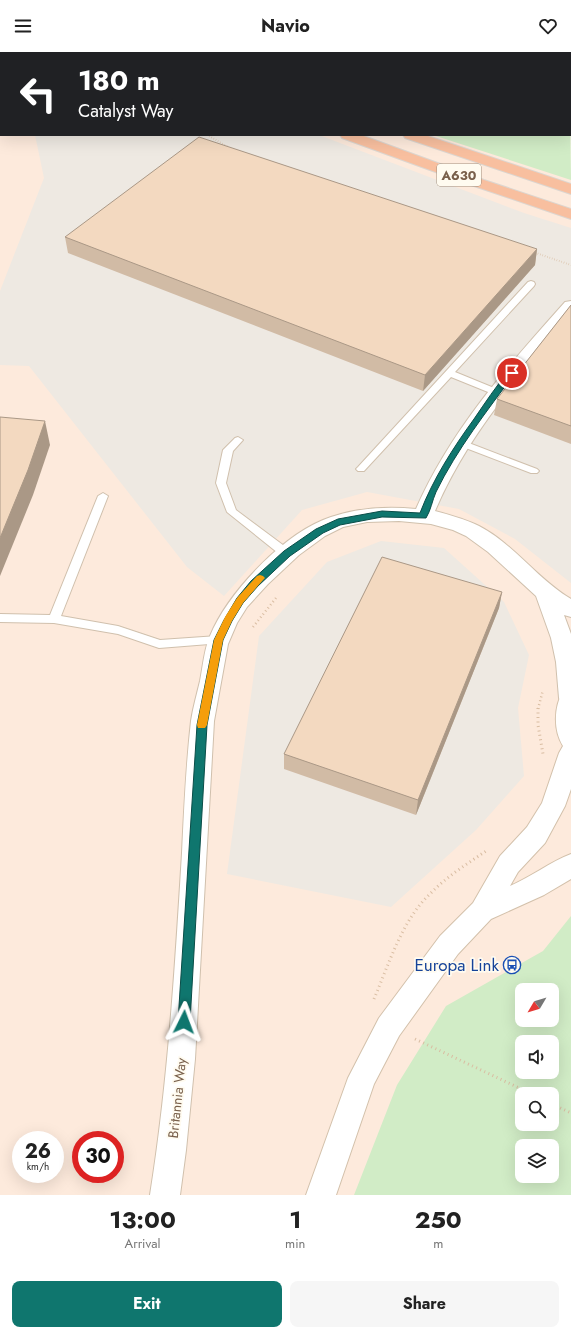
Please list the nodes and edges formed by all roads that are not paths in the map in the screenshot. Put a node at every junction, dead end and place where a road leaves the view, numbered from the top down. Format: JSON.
{"nodes":[{"id":1,"x":350,"y":136,"type":"edge"},
{"id":2,"x":413,"y":136,"type":"edge"},
{"id":3,"x":571,"y":189,"type":"edge"},
{"id":4,"x":571,"y":214,"type":"edge"},
{"id":5,"x":531,"y":284,"type":"dead end"},
{"id":6,"x":571,"y":306,"type":"edge"},
{"id":7,"x":448,"y":373,"type":"junction"},
{"id":8,"x":496,"y":392,"type":"junction"},
{"id":9,"x":238,"y":440,"type":"dead end"},
{"id":10,"x":461,"y":443,"type":"junction"},
{"id":11,"x":361,"y":469,"type":"dead end"},
{"id":12,"x":534,"y":471,"type":"dead end"},
{"id":13,"x":103,"y":496,"type":"dead end"},
{"id":14,"x":423,"y":516,"type":"junction"},
{"id":15,"x":287,"y":554,"type":"junction"},
{"id":16,"x":545,"y":592,"type":"junction"},
{"id":17,"x":571,"y":609,"type":"edge"},
{"id":18,"x":0,"y":618,"type":"edge"},
{"id":19,"x":54,"y":619,"type":"junction"},
{"id":20,"x":218,"y":640,"type":"junction"},
{"id":21,"x":571,"y":698,"type":"edge"},
{"id":22,"x":571,"y":739,"type":"edge"},
{"id":23,"x":571,"y":753,"type":"edge"},
{"id":24,"x":571,"y":865,"type":"edge"},
{"id":25,"x":482,"y":911,"type":"junction"},
{"id":26,"x":165,"y":1195,"type":"edge"},
{"id":27,"x":321,"y":1195,"type":"edge"}],
"edges":[{"from":1,"to":4,"type":"highway","number":"A630"},
{"from":2,"to":3,"type":"highway","number":"A630"},
{"from":5,"to":7,"type":"lane"},
{"from":6,"to":8,"type":"street"},
{"from":7,"to":8,"type":"lane"},
{"from":7,"to":11,"type":"lane"},
{"from":8,"to":10,"type":"street"},
{"from":9,"to":15,"type":"lane"},
{"from":10,"to":12,"type":"lane"},
{"from":10,"to":14,"type":"street"},
{"from":13,"to":19,"type":"lane"},
{"from":14,"to":15,"type":"street","name":"Britannia Way"},
{"from":14,"to":16,"type":"street","name":"Britannia Way"},
{"from":15,"to":20,"type":"street","name":"Britannia Way"},
{"from":16,"to":17,"type":"street","name":"Britannia Way"},
{"from":16,"to":21,"type":"street","name":"Britannia Way"},
{"from":18,"to":19,"type":"lane"},
{"from":19,"to":20,"type":"lane"},
{"from":20,"to":26,"type":"street","name":"Britannia Way"},
{"from":21,"to":22,"type":"street"},
{"from":23,"to":25,"type":"street"},
{"from":24,"to":25,"type":"street"},
{"from":25,"to":27,"type":"street"}]}
